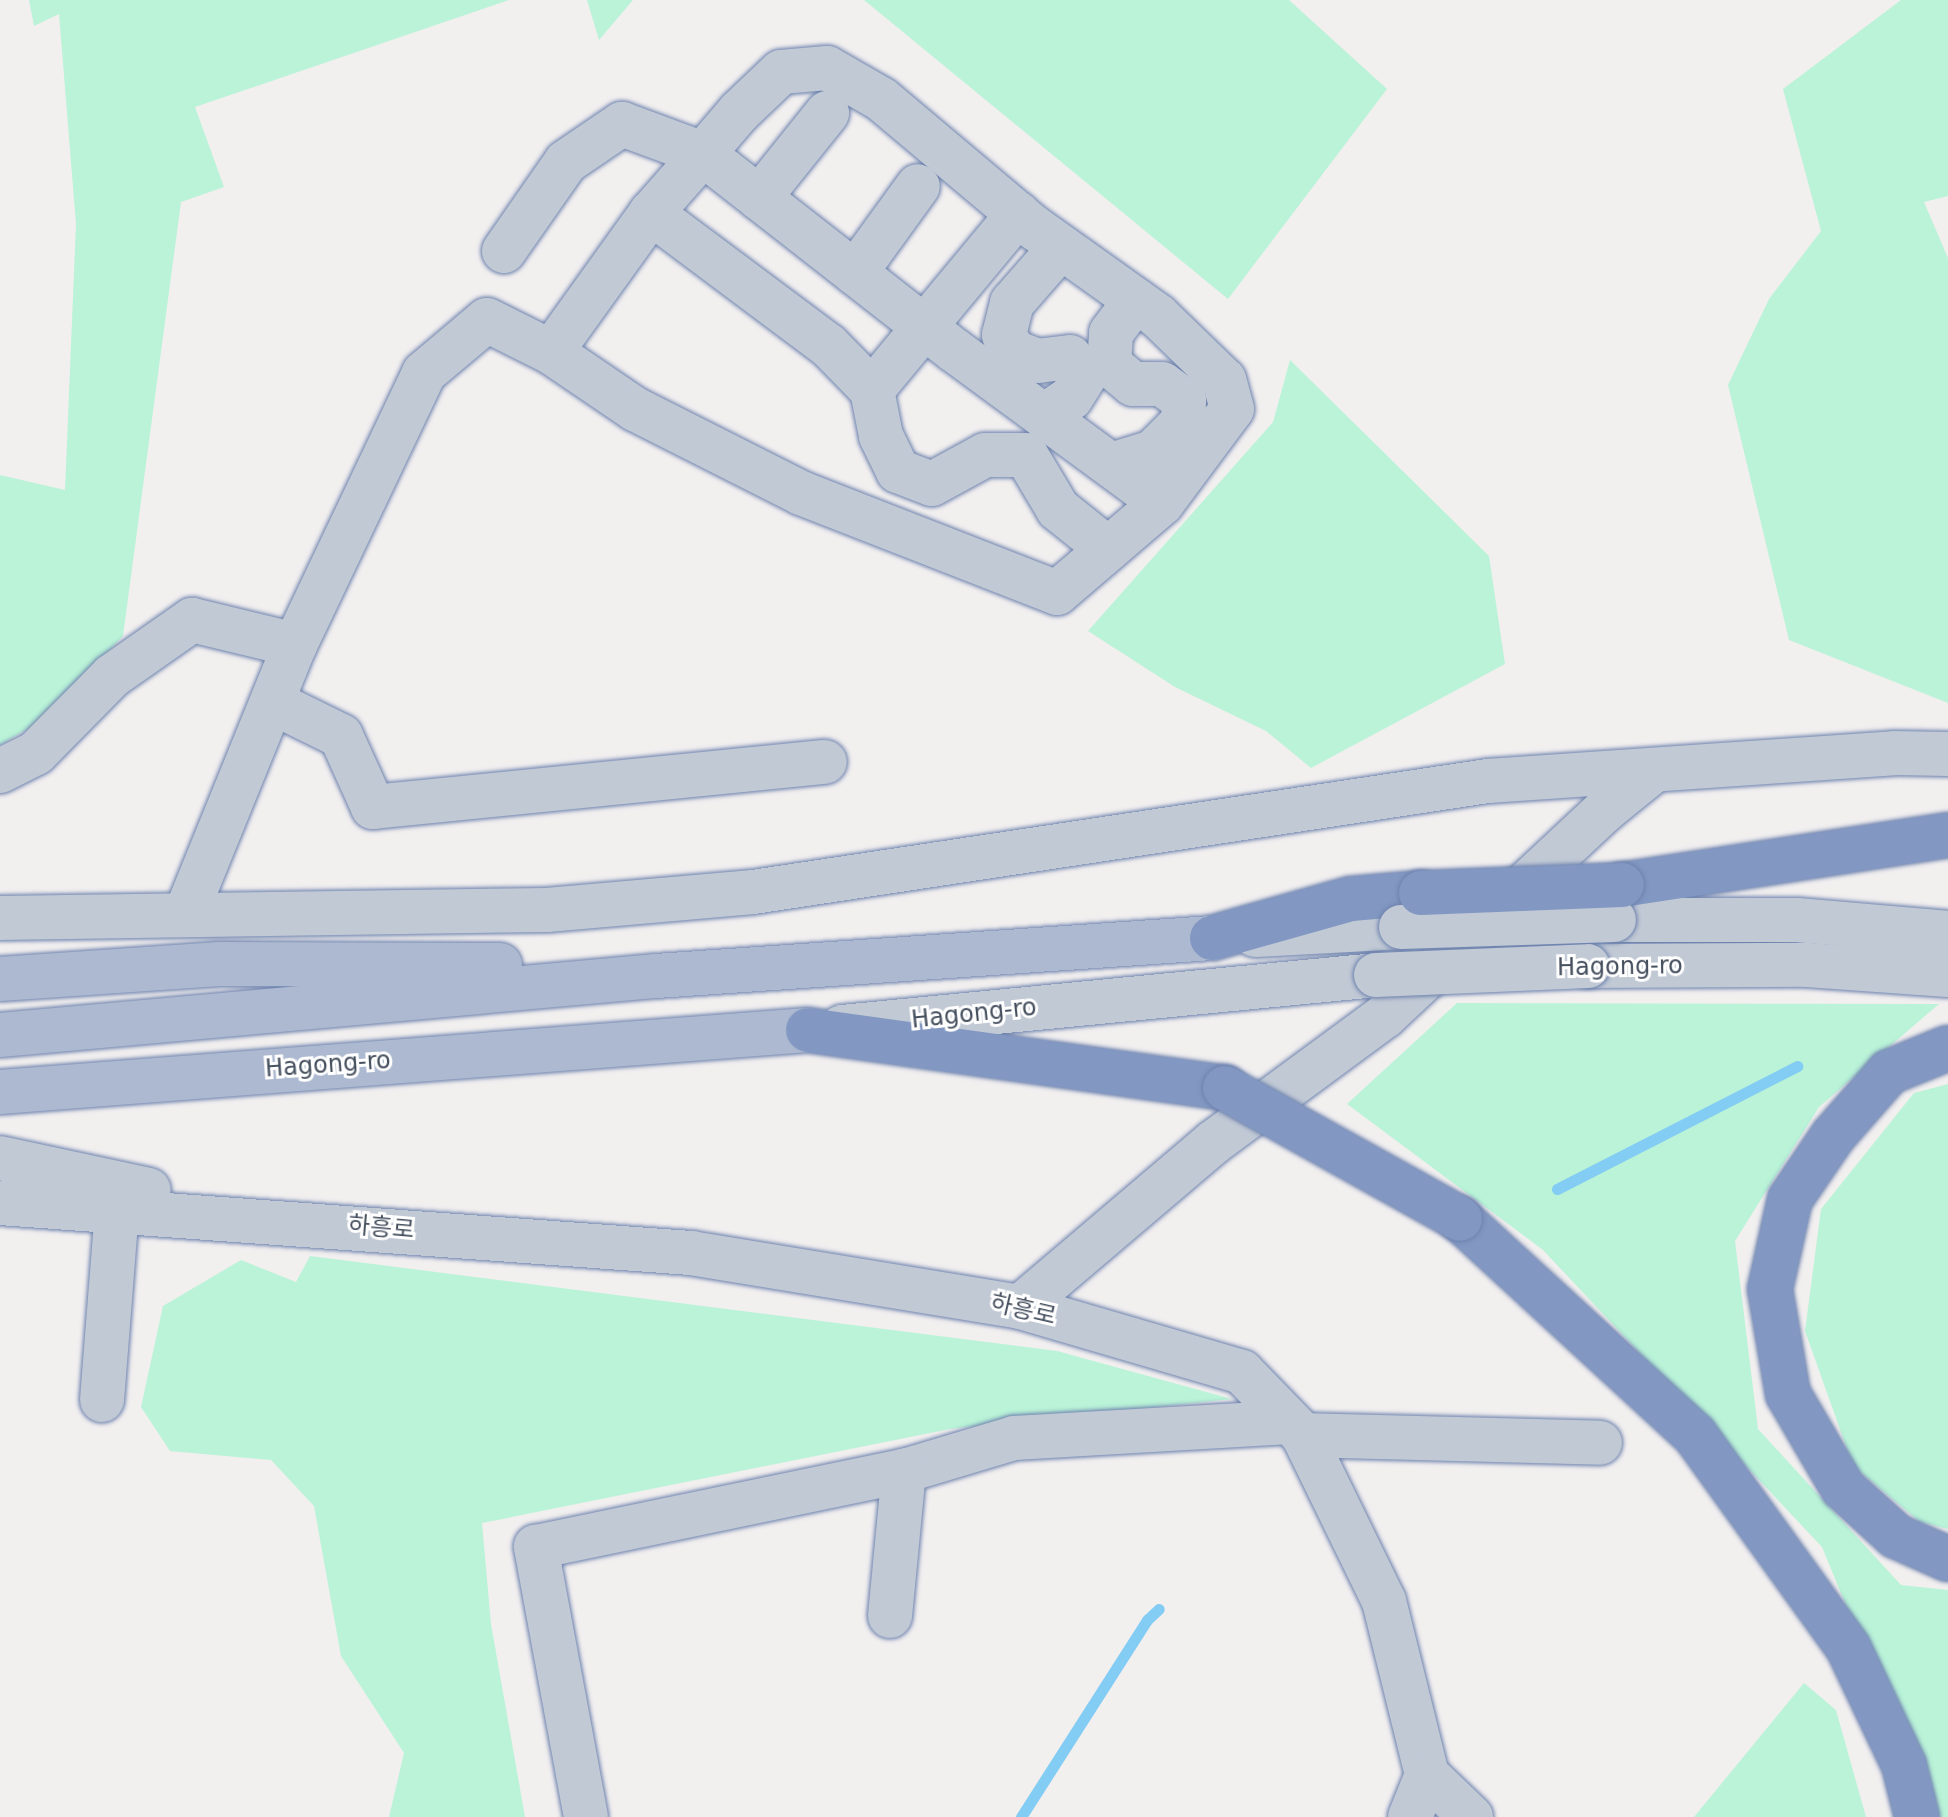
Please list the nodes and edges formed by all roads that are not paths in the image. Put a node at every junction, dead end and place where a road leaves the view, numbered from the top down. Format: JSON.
{"nodes":[{"id":1,"x":827,"y":113,"type":"dead end"},
{"id":2,"x":703,"y":154,"type":"junction"},
{"id":3,"x":918,"y":186,"type":"dead end"},
{"id":4,"x":759,"y":198,"type":"junction"},
{"id":5,"x":651,"y":213,"type":"junction"},
{"id":6,"x":1018,"y":214,"type":"junction"},
{"id":7,"x":1061,"y":247,"type":"junction"},
{"id":8,"x":504,"y":251,"type":"dead end"},
{"id":9,"x":855,"y":273,"type":"junction"},
{"id":10,"x":1136,"y":300,"type":"junction"},
{"id":11,"x":926,"y":328,"type":"junction"},
{"id":12,"x":551,"y":352,"type":"junction"},
{"id":13,"x":872,"y":390,"type":"junction"},
{"id":14,"x":1044,"y":416,"type":"junction"},
{"id":15,"x":1111,"y":465,"type":"junction"},
{"id":16,"x":1162,"y":503,"type":"junction"},
{"id":17,"x":1108,"y":549,"type":"junction"},
{"id":18,"x":295,"y":645,"type":"junction"},
{"id":19,"x":272,"y":702,"type":"junction"},
{"id":20,"x":1948,"y":754,"type":"edge"},
{"id":21,"x":825,"y":762,"type":"dead end"},
{"id":22,"x":0,"y":771,"type":"edge"},
{"id":23,"x":1652,"y":772,"type":"junction"},
{"id":24,"x":1948,"y":835,"type":"edge"},
{"id":25,"x":1618,"y":902,"type":"junction"},
{"id":26,"x":186,"y":913,"type":"junction"},
{"id":27,"x":0,"y":918,"type":"edge"},
{"id":28,"x":1948,"y":933,"type":"edge"},
{"id":29,"x":1212,"y":938,"type":"joint"},
{"id":30,"x":799,"y":965,"type":"junction"},
{"id":31,"x":1948,"y":975,"type":"edge"},
{"id":32,"x":0,"y":979,"type":"edge"},
{"id":33,"x":808,"y":1030,"type":"junction"},
{"id":34,"x":0,"y":1035,"type":"edge"},
{"id":35,"x":1948,"y":1048,"type":"edge"},
{"id":36,"x":0,"y":1092,"type":"edge"},
{"id":37,"x":0,"y":1158,"type":"edge"},
{"id":38,"x":0,"y":1203,"type":"edge"},
{"id":39,"x":117,"y":1210,"type":"junction"},
{"id":40,"x":288,"y":1221,"type":"junction"},
{"id":41,"x":1020,"y":1307,"type":"junction"},
{"id":42,"x":102,"y":1400,"type":"dead end"},
{"id":43,"x":1297,"y":1428,"type":"junction"},
{"id":44,"x":1600,"y":1443,"type":"dead end"},
{"id":45,"x":904,"y":1471,"type":"junction"},
{"id":46,"x":1948,"y":1559,"type":"edge"},
{"id":47,"x":890,"y":1616,"type":"dead end"},
{"id":48,"x":1427,"y":1775,"type":"junction"},
{"id":49,"x":586,"y":1817,"type":"edge"},
{"id":50,"x":1410,"y":1817,"type":"edge"},
{"id":51,"x":1471,"y":1817,"type":"edge"},
{"id":52,"x":1917,"y":1817,"type":"edge"}],
"edges":[{"from":1,"to":4,"type":"street"},
{"from":2,"to":4,"type":"street"},
{"from":2,"to":5,"type":"street"},
{"from":2,"to":6,"type":"street"},
{"from":2,"to":8,"type":"street"},
{"from":3,"to":9,"type":"street"},
{"from":4,"to":9,"type":"street"},
{"from":5,"to":12,"type":"street"},
{"from":5,"to":13,"type":"street"},
{"from":6,"to":7,"type":"street"},
{"from":6,"to":11,"type":"street"},
{"from":7,"to":10,"type":"street"},
{"from":7,"to":14,"type":"street"},
{"from":9,"to":11,"type":"street"},
{"from":10,"to":15,"type":"street"},
{"from":10,"to":16,"type":"street"},
{"from":11,"to":13,"type":"street"},
{"from":11,"to":14,"type":"street"},
{"from":12,"to":17,"type":"street"},
{"from":12,"to":18,"type":"street"},
{"from":13,"to":17,"type":"street"},
{"from":14,"to":15,"type":"street"},
{"from":15,"to":16,"type":"street"},
{"from":16,"to":17,"type":"street"},
{"from":18,"to":19,"type":"street"},
{"from":18,"to":22,"type":"street"},
{"from":19,"to":21,"type":"street"},
{"from":19,"to":26,"type":"street"},
{"from":20,"to":23,"type":"street"},
{"from":23,"to":26,"type":"street"},
{"from":23,"to":41,"type":"street"},
{"from":24,"to":25,"type":"highway"},
{"from":25,"to":28,"type":"street","name":"Hagong-ro"},
{"from":25,"to":29,"type":"highway","bridge":true},
{"from":26,"to":27,"type":"street"},
{"from":29,"to":30,"type":"main road"},
{"from":30,"to":32,"type":"main road"},
{"from":30,"to":34,"type":"main road"},
{"from":31,"to":33,"type":"street","name":"Hagong-ro","bridge":true},
{"from":33,"to":36,"type":"main road","name":"Hagong-ro"},
{"from":33,"to":52,"type":"highway","bridge":true},
{"from":35,"to":46,"type":"highway"},
{"from":37,"to":40,"type":"street"},
{"from":38,"to":39,"type":"street"},
{"from":39,"to":40,"type":"street"},
{"from":39,"to":42,"type":"street"},
{"from":40,"to":41,"type":"street","name":"하흥로"},
{"from":41,"to":43,"type":"street","name":"하흥로"},
{"from":43,"to":44,"type":"street"},
{"from":43,"to":45,"type":"street"},
{"from":43,"to":48,"type":"street","name":"하흥로"},
{"from":45,"to":47,"type":"street"},
{"from":45,"to":49,"type":"street"},
{"from":48,"to":50,"type":"street"},
{"from":48,"to":51,"type":"street"}]}
